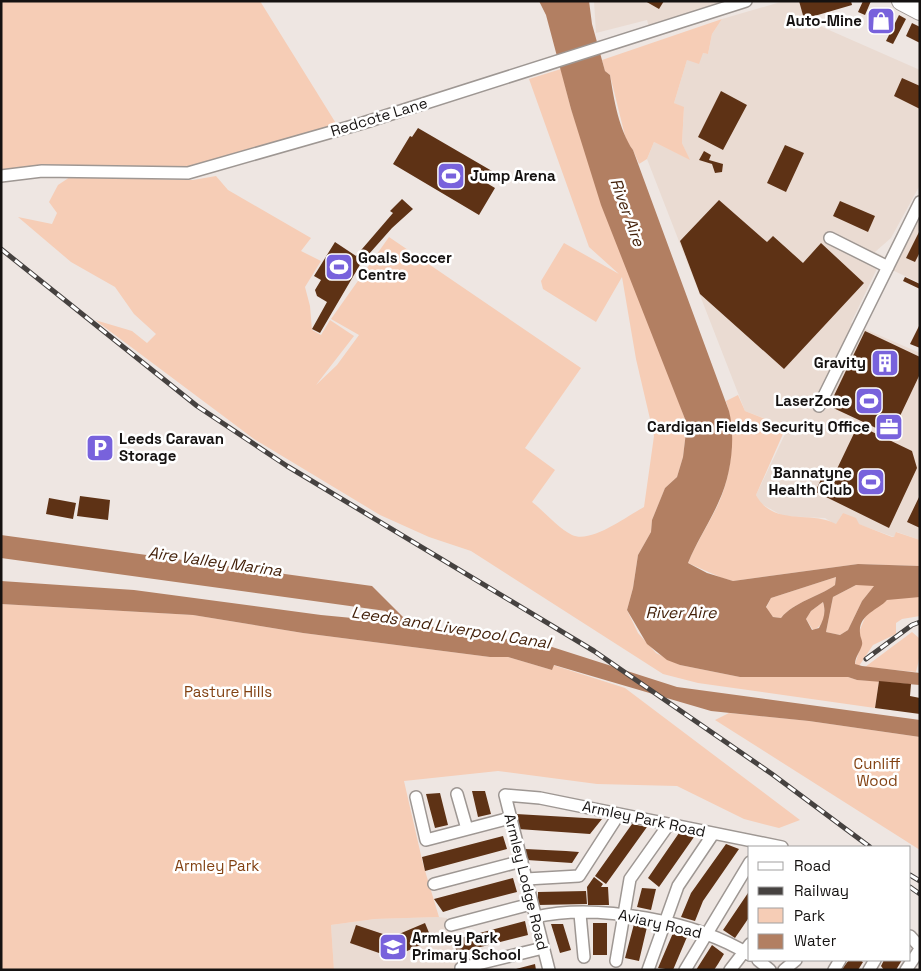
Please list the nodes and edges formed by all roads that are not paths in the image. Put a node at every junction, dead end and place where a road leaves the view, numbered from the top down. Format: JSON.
{"nodes":[{"id":1,"x":746,"y":1,"type":"edge"},
{"id":2,"x":901,"y":1,"type":"edge"},
{"id":3,"x":920,"y":11,"type":"edge"},
{"id":4,"x":1,"y":176,"type":"edge"},
{"id":5,"x":920,"y":202,"type":"edge"},
{"id":6,"x":830,"y":238,"type":"dead end"},
{"id":7,"x":888,"y":267,"type":"junction"},
{"id":8,"x":819,"y":406,"type":"dead end"},
{"id":9,"x":458,"y":794,"type":"dead end"},
{"id":10,"x":505,"y":795,"type":"joint"},
{"id":11,"x":416,"y":797,"type":"dead end"},
{"id":12,"x":619,"y":814,"type":"junction"},
{"id":13,"x":510,"y":818,"type":"junction"},
{"id":14,"x":669,"y":824,"type":"junction"},
{"id":15,"x":467,"y":829,"type":"junction"},
{"id":16,"x":713,"y":834,"type":"junction"},
{"id":17,"x":760,"y":845,"type":"edge"},
{"id":18,"x":522,"y":861,"type":"junction"},
{"id":19,"x":748,"y":865,"type":"edge"},
{"id":20,"x":526,"y":879,"type":"junction"},
{"id":21,"x":434,"y":884,"type":"dead end"},
{"id":22,"x":531,"y":904,"type":"junction"},
{"id":23,"x":624,"y":913,"type":"junction"},
{"id":24,"x":580,"y":914,"type":"junction"},
{"id":25,"x":535,"y":917,"type":"junction"},
{"id":26,"x":664,"y":923,"type":"junction"},
{"id":27,"x":451,"y":925,"type":"dead end"},
{"id":28,"x":705,"y":934,"type":"junction"},
{"id":29,"x":911,"y":937,"type":"edge"},
{"id":30,"x":542,"y":948,"type":"junction"},
{"id":31,"x":920,"y":948,"type":"edge"},
{"id":32,"x":748,"y":950,"type":"edge"},
{"id":33,"x":584,"y":957,"type":"dead end"},
{"id":34,"x":759,"y":961,"type":"edge"},
{"id":35,"x":795,"y":961,"type":"edge"},
{"id":36,"x":616,"y":962,"type":"dead end"},
{"id":37,"x":461,"y":968,"type":"dead end"},
{"id":38,"x":548,"y":970,"type":"edge"},
{"id":39,"x":648,"y":970,"type":"edge"},
{"id":40,"x":685,"y":970,"type":"edge"},
{"id":41,"x":730,"y":970,"type":"edge"},
{"id":42,"x":770,"y":970,"type":"edge"},
{"id":43,"x":784,"y":970,"type":"edge"},
{"id":44,"x":906,"y":970,"type":"edge"}],
"edges":[{"from":1,"to":4,"type":"street","name":"Redcote Lane"},
{"from":2,"to":3,"type":"main road"},
{"from":5,"to":7,"type":"street"},
{"from":6,"to":7,"type":"street"},
{"from":7,"to":8,"type":"street"},
{"from":9,"to":15,"type":"street"},
{"from":10,"to":12,"type":"street","name":"Armley Park Road"},
{"from":10,"to":13,"type":"street","name":"Armley Lodge Road"},
{"from":11,"to":15,"type":"street"},
{"from":12,"to":14,"type":"street","name":"Armley Park Road"},
{"from":12,"to":20,"type":"street"},
{"from":13,"to":15,"type":"street"},
{"from":13,"to":18,"type":"street","name":"Armley Lodge Road"},
{"from":14,"to":16,"type":"street","name":"Armley Park Road"},
{"from":14,"to":23,"type":"street"},
{"from":16,"to":17,"type":"street","name":"Armley Park Road"},
{"from":16,"to":26,"type":"street"},
{"from":18,"to":20,"type":"street","name":"Armley Lodge Road"},
{"from":18,"to":21,"type":"street"},
{"from":19,"to":28,"type":"street"},
{"from":20,"to":22,"type":"street","name":"Armley Lodge Road"},
{"from":22,"to":25,"type":"street","name":"Armley Lodge Road"},
{"from":22,"to":27,"type":"street"},
{"from":23,"to":24,"type":"street","name":"Aviary Road"},
{"from":23,"to":26,"type":"street","name":"Aviary Road"},
{"from":23,"to":36,"type":"street"},
{"from":24,"to":25,"type":"street","name":"Aviary Road"},
{"from":24,"to":33,"type":"street"},
{"from":25,"to":30,"type":"street","name":"Armley Lodge Road"},
{"from":26,"to":28,"type":"street","name":"Aviary Road"},
{"from":26,"to":39,"type":"street"},
{"from":28,"to":32,"type":"street","name":"Aviary Road"},
{"from":28,"to":40,"type":"street"},
{"from":29,"to":31,"type":"street"},
{"from":30,"to":37,"type":"street"},
{"from":30,"to":38,"type":"street","name":"Armley Lodge Road"},
{"from":31,"to":44,"type":"street"},
{"from":32,"to":41,"type":"street"},
{"from":34,"to":42,"type":"street"},
{"from":35,"to":43,"type":"street"}]}
